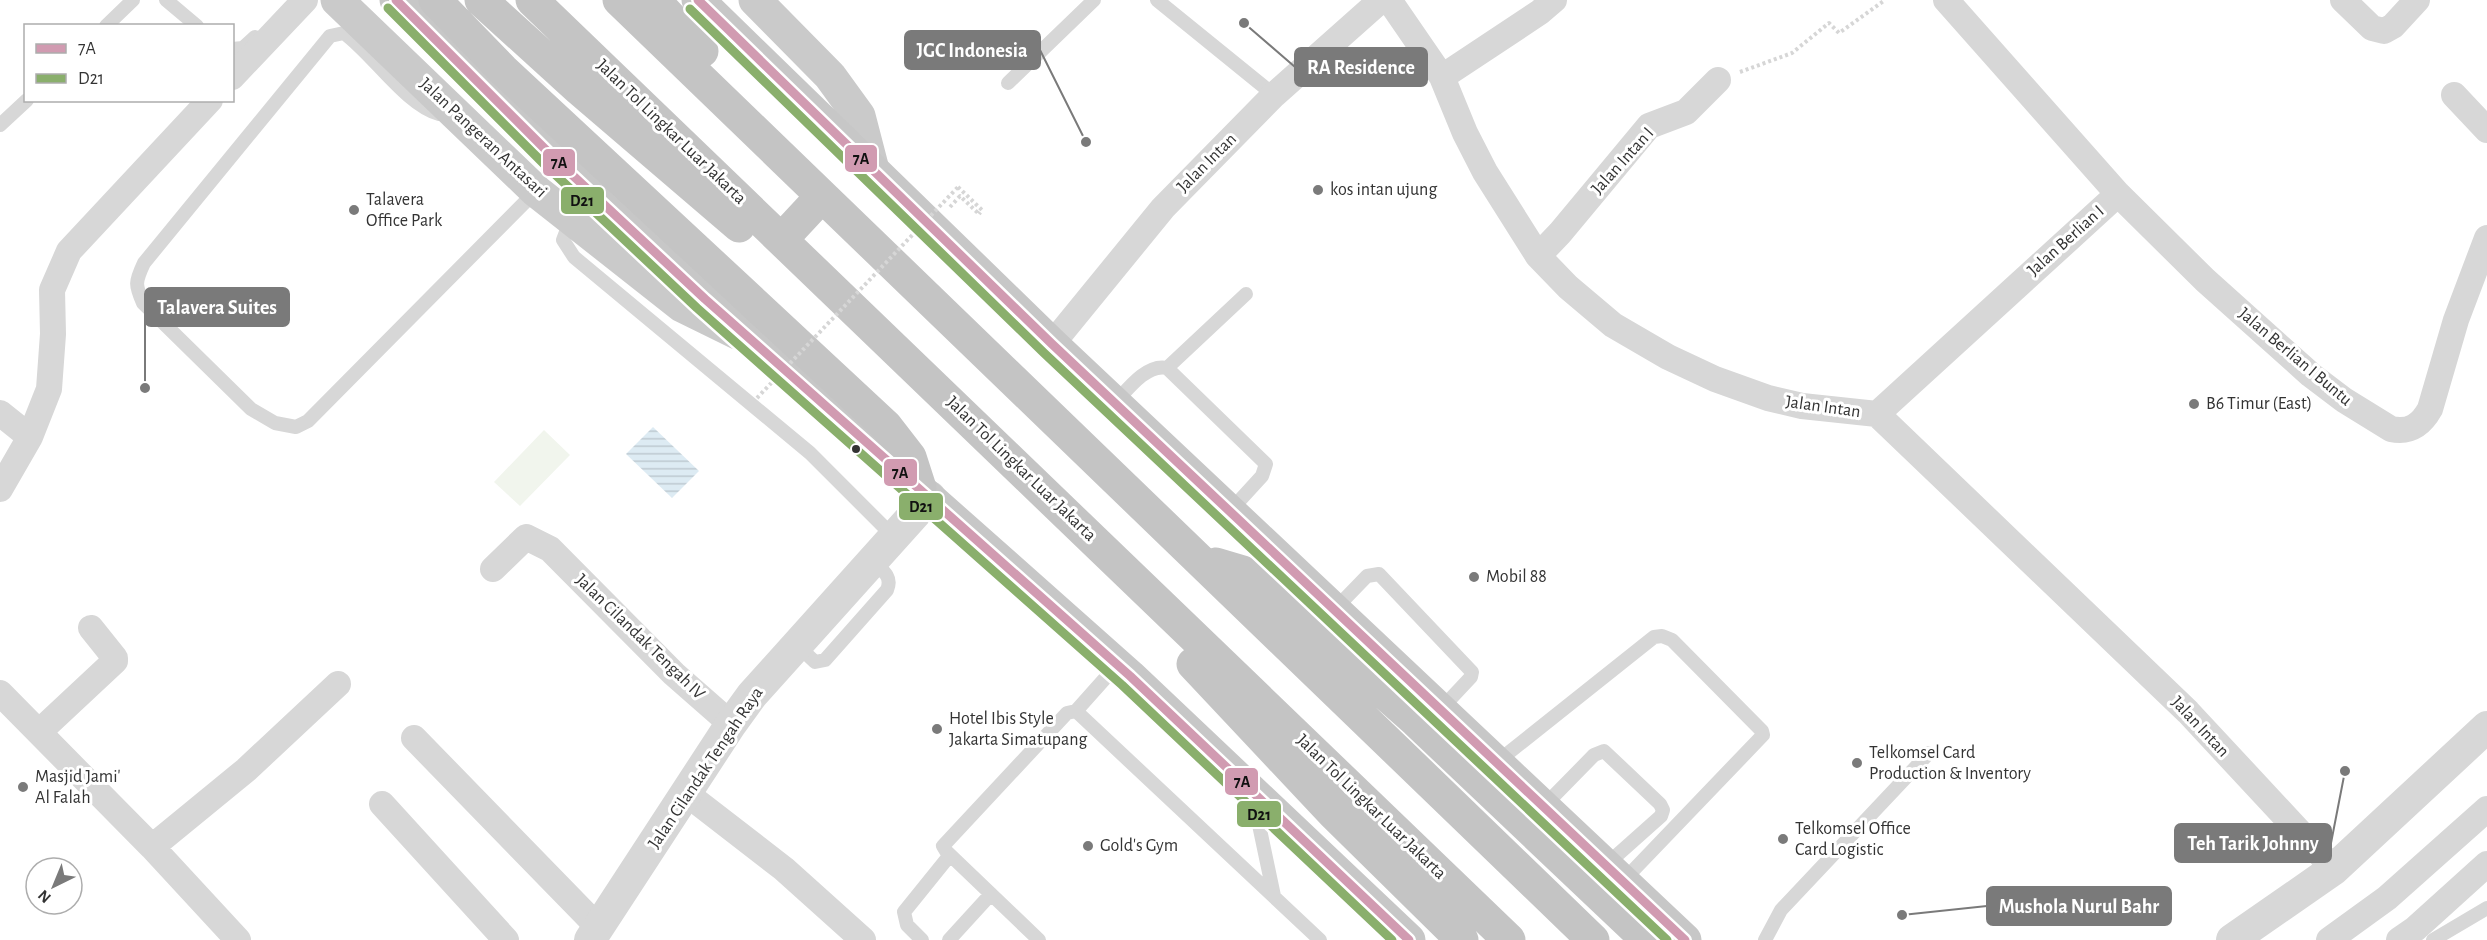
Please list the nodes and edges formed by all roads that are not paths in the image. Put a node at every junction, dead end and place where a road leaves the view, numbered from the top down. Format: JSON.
{"nodes":[{"id":1,"x":133,"y":0,"type":"edge"},
{"id":2,"x":166,"y":0,"type":"edge"},
{"id":3,"x":294,"y":0,"type":"edge"},
{"id":4,"x":305,"y":0,"type":"edge"},
{"id":5,"x":337,"y":0,"type":"edge"},
{"id":6,"x":396,"y":0,"type":"edge"},
{"id":7,"x":435,"y":0,"type":"edge"},
{"id":8,"x":481,"y":0,"type":"edge"},
{"id":9,"x":532,"y":0,"type":"edge"},
{"id":10,"x":619,"y":0,"type":"edge"},
{"id":11,"x":654,"y":0,"type":"edge"},
{"id":12,"x":698,"y":0,"type":"edge"},
{"id":13,"x":755,"y":0,"type":"edge"},
{"id":14,"x":1094,"y":0,"type":"edge"},
{"id":15,"x":1157,"y":0,"type":"edge"},
{"id":16,"x":1381,"y":0,"type":"edge"},
{"id":17,"x":1389,"y":0,"type":"edge"},
{"id":18,"x":1554,"y":0,"type":"edge"},
{"id":19,"x":1946,"y":0,"type":"edge"},
{"id":20,"x":2343,"y":0,"type":"edge"},
{"id":21,"x":2417,"y":0,"type":"edge"},
{"id":22,"x":108,"y":24,"type":"edge"},
{"id":23,"x":195,"y":24,"type":"edge"},
{"id":24,"x":234,"y":50,"type":"edge"},
{"id":25,"x":234,"y":75,"type":"edge"},
{"id":26,"x":1442,"y":77,"type":"junction"},
{"id":27,"x":1718,"y":80,"type":"road end"},
{"id":28,"x":1008,"y":84,"type":"dead end"},
{"id":29,"x":1274,"y":95,"type":"junction"},
{"id":30,"x":2454,"y":95,"type":"dead end"},
{"id":31,"x":25,"y":102,"type":"edge"},
{"id":32,"x":208,"y":102,"type":"edge"},
{"id":33,"x":461,"y":118,"type":"junction"},
{"id":34,"x":0,"y":125,"type":"edge"},
{"id":35,"x":2487,"y":130,"type":"edge"},
{"id":36,"x":756,"y":131,"type":"junction"},
{"id":37,"x":873,"y":170,"type":"junction"},
{"id":38,"x":536,"y":191,"type":"junction"},
{"id":39,"x":2118,"y":194,"type":"junction"},
{"id":40,"x":822,"y":196,"type":"junction"},
{"id":41,"x":571,"y":219,"type":"junction"},
{"id":42,"x":782,"y":238,"type":"junction"},
{"id":43,"x":2487,"y":238,"type":"edge"},
{"id":44,"x":1538,"y":256,"type":"junction"},
{"id":45,"x":831,"y":286,"type":"junction"},
{"id":46,"x":1246,"y":294,"type":"dead end"},
{"id":47,"x":757,"y":343,"type":"junction"},
{"id":48,"x":1052,"y":344,"type":"junction"},
{"id":49,"x":1167,"y":368,"type":"junction"},
{"id":50,"x":948,"y":398,"type":"junction"},
{"id":51,"x":1115,"y":403,"type":"junction"},
{"id":52,"x":0,"y":413,"type":"edge"},
{"id":53,"x":1877,"y":414,"type":"junction"},
{"id":54,"x":30,"y":437,"type":"junction"},
{"id":55,"x":0,"y":489,"type":"edge"},
{"id":56,"x":925,"y":493,"type":"junction"},
{"id":57,"x":1230,"y":510,"type":"junction"},
{"id":58,"x":894,"y":537,"type":"junction"},
{"id":59,"x":1205,"y":563,"type":"junction"},
{"id":60,"x":493,"y":570,"type":"dead end"},
{"id":61,"x":1335,"y":609,"type":"junction"},
{"id":62,"x":91,"y":628,"type":"dead end"},
{"id":63,"x":1116,"y":663,"type":"junction"},
{"id":64,"x":338,"y":684,"type":"dead end"},
{"id":65,"x":0,"y":693,"type":"edge"},
{"id":66,"x":1441,"y":709,"type":"junction"},
{"id":67,"x":1074,"y":711,"type":"junction"},
{"id":68,"x":731,"y":724,"type":"junction"},
{"id":69,"x":2487,"y":727,"type":"edge"},
{"id":70,"x":39,"y":732,"type":"junction"},
{"id":71,"x":414,"y":738,"type":"dead end"},
{"id":72,"x":1929,"y":753,"type":"dead end"},
{"id":73,"x":1497,"y":762,"type":"junction"},
{"id":74,"x":1251,"y":790,"type":"junction"},
{"id":75,"x":695,"y":801,"type":"junction"},
{"id":76,"x":382,"y":804,"type":"dead end"},
{"id":77,"x":1544,"y":806,"type":"junction"},
{"id":78,"x":2487,"y":809,"type":"edge"},
{"id":79,"x":152,"y":847,"type":"junction"},
{"id":80,"x":950,"y":855,"type":"junction"},
{"id":81,"x":2487,"y":864,"type":"edge"},
{"id":82,"x":2334,"y":869,"type":"junction"},
{"id":83,"x":1615,"y":873,"type":"junction"},
{"id":84,"x":991,"y":894,"type":"junction"},
{"id":85,"x":1274,"y":896,"type":"junction"},
{"id":86,"x":2487,"y":908,"type":"edge"},
{"id":87,"x":594,"y":934,"type":"edge"},
{"id":88,"x":2415,"y":937,"type":"edge"},
{"id":89,"x":238,"y":940,"type":"edge"},
{"id":90,"x":506,"y":940,"type":"edge"},
{"id":91,"x":863,"y":940,"type":"edge"},
{"id":92,"x":922,"y":940,"type":"edge"},
{"id":93,"x":949,"y":940,"type":"edge"},
{"id":94,"x":1040,"y":940,"type":"edge"},
{"id":95,"x":1320,"y":940,"type":"edge"},
{"id":96,"x":1409,"y":940,"type":"edge"},
{"id":97,"x":1462,"y":940,"type":"edge"},
{"id":98,"x":1509,"y":940,"type":"edge"},
{"id":99,"x":1593,"y":940,"type":"edge"},
{"id":100,"x":1647,"y":940,"type":"edge"},
{"id":101,"x":1685,"y":940,"type":"edge"},
{"id":102,"x":1765,"y":940,"type":"edge"},
{"id":103,"x":2232,"y":940,"type":"edge"},
{"id":104,"x":2329,"y":940,"type":"edge"}],
"edges":[{"from":1,"to":22,"type":"lane"},
{"from":2,"to":23,"type":"lane"},
{"from":3,"to":24,"type":"lane"},
{"from":4,"to":25,"type":"street"},
{"from":5,"to":33,"type":"main road","name":"Jalan Pangeran Antasari"},
{"from":6,"to":47,"type":"highway"},
{"from":7,"to":56,"type":"highway"},
{"from":8,"to":45,"type":"highway"},
{"from":9,"to":42,"type":"highway","name":"Jalan Tol Lingkar Luar Jakarta"},
{"from":10,"to":36,"type":"highway"},
{"from":11,"to":36,"type":"highway"},
{"from":12,"to":37,"type":"highway"},
{"from":13,"to":37,"type":"main road"},
{"from":14,"to":28,"type":"lane"},
{"from":15,"to":29,"type":"lane"},
{"from":16,"to":29,"type":"street","name":"Jalan Intan"},
{"from":17,"to":26,"type":"street","name":"Jalan Intan"},
{"from":18,"to":26,"type":"street"},
{"from":19,"to":39,"type":"street","name":"Jalan Berlian I"},
{"from":20,"to":21,"type":"street"},
{"from":26,"to":44,"type":"street","name":"Jalan Intan"},
{"from":27,"to":44,"type":"street","name":"Jalan Intan I"},
{"from":29,"to":48,"type":"street","name":"Jalan Intan"},
{"from":30,"to":35,"type":"street"},
{"from":31,"to":34,"type":"lane"},
{"from":32,"to":54,"type":"street"},
{"from":33,"to":38,"type":"main road","name":"Jalan Pangeran Antasari"},
{"from":33,"to":38,"type":"lane"},
{"from":36,"to":40,"type":"highway"},
{"from":37,"to":48,"type":"highway"},
{"from":38,"to":41,"type":"main road","name":"Jalan Pangeran Antasari"},
{"from":39,"to":43,"type":"street","name":"Jalan Berlian I Buntu"},
{"from":39,"to":53,"type":"street","name":"Jalan Berlian I"},
{"from":40,"to":42,"type":"highway"},
{"from":40,"to":59,"type":"highway"},
{"from":41,"to":47,"type":"main road","name":"Jalan Pangeran Antasari"},
{"from":41,"to":58,"type":"lane"},
{"from":42,"to":45,"type":"highway","name":"Jalan Tol Lingkar Luar Jakarta"},
{"from":44,"to":53,"type":"street","name":"Jalan Intan"},
{"from":45,"to":50,"type":"highway","name":"Jalan Tol Lingkar Luar Jakarta"},
{"from":46,"to":49,"type":"lane"},
{"from":47,"to":56,"type":"highway"},
{"from":48,"to":51,"type":"highway"},
{"from":49,"to":51,"type":"lane"},
{"from":49,"to":57,"type":"lane"},
{"from":50,"to":97,"type":"highway"},
{"from":50,"to":98,"type":"highway","name":"Jalan Tol Lingkar Luar Jakarta"},
{"from":51,"to":57,"type":"highway"},
{"from":52,"to":54,"type":"street"},
{"from":53,"to":82,"type":"street","name":"Jalan Intan"},
{"from":54,"to":55,"type":"street"},
{"from":56,"to":58,"type":"street","name":"Jalan Cilandak Tengah Raya"},
{"from":56,"to":63,"type":"highway"},
{"from":57,"to":61,"type":"highway"},
{"from":58,"to":68,"type":"street","name":"Jalan Cilandak Tengah Raya"},
{"from":59,"to":99,"type":"highway"},
{"from":59,"to":100,"type":"highway"},
{"from":60,"to":68,"type":"street","name":"Jalan Cilandak Tengah IV"},
{"from":61,"to":66,"type":"highway"},
{"from":61,"to":66,"type":"lane"},
{"from":62,"to":70,"type":"street"},
{"from":63,"to":67,"type":"lane"},
{"from":63,"to":74,"type":"highway"},
{"from":64,"to":79,"type":"street"},
{"from":65,"to":70,"type":"street"},
{"from":66,"to":73,"type":"highway"},
{"from":67,"to":80,"type":"lane"},
{"from":67,"to":85,"type":"lane"},
{"from":68,"to":75,"type":"street","name":"Jalan Cilandak Tengah Raya"},
{"from":69,"to":82,"type":"street"},
{"from":70,"to":79,"type":"street"},
{"from":71,"to":87,"type":"street"},
{"from":72,"to":102,"type":"lane"},
{"from":73,"to":77,"type":"highway"},
{"from":73,"to":83,"type":"lane"},
{"from":74,"to":85,"type":"lane"},
{"from":74,"to":96,"type":"highway"},
{"from":75,"to":87,"type":"street","name":"Jalan Cilandak Tengah Raya"},
{"from":75,"to":91,"type":"street"},
{"from":76,"to":90,"type":"street"},
{"from":77,"to":83,"type":"highway"},
{"from":77,"to":83,"type":"lane"},
{"from":78,"to":104,"type":"street"},
{"from":79,"to":89,"type":"street"},
{"from":80,"to":84,"type":"lane"},
{"from":80,"to":92,"type":"lane"},
{"from":81,"to":88,"type":"street"},
{"from":82,"to":103,"type":"street"},
{"from":83,"to":101,"type":"highway"},
{"from":84,"to":93,"type":"lane"},
{"from":84,"to":94,"type":"lane"},
{"from":85,"to":95,"type":"lane"},
{"from":86,"to":88,"type":"lane"}]}
